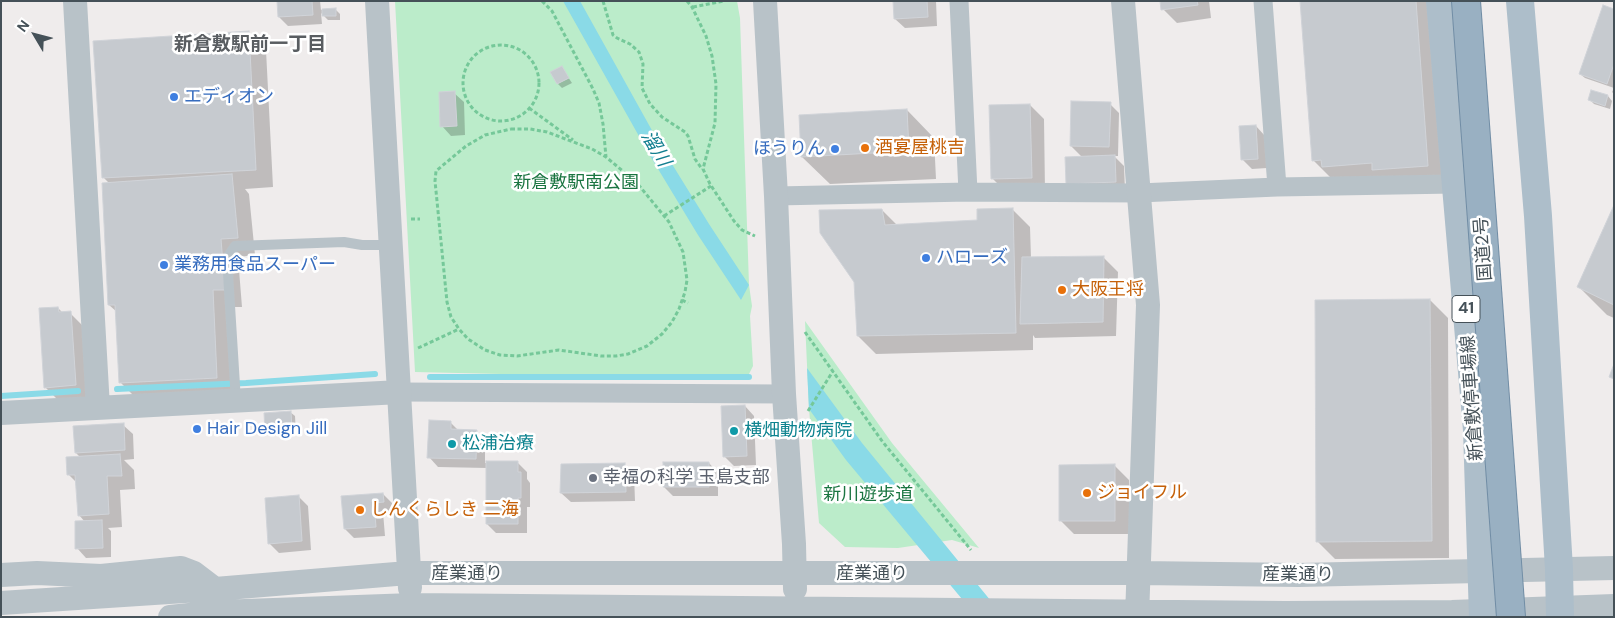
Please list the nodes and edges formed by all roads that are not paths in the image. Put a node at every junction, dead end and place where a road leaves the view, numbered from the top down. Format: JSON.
{"nodes":[{"id":1,"x":75,"y":1,"type":"edge"},
{"id":2,"x":377,"y":1,"type":"edge"},
{"id":3,"x":765,"y":1,"type":"edge"},
{"id":4,"x":959,"y":1,"type":"edge"},
{"id":5,"x":1123,"y":1,"type":"edge"},
{"id":6,"x":1263,"y":1,"type":"edge"},
{"id":7,"x":1440,"y":1,"type":"edge"},
{"id":8,"x":1466,"y":1,"type":"edge"},
{"id":9,"x":1520,"y":1,"type":"edge"},
{"id":10,"x":1455,"y":184,"type":"junction"},
{"id":11,"x":1277,"y":187,"type":"junction"},
{"id":12,"x":968,"y":192,"type":"junction"},
{"id":13,"x":1139,"y":193,"type":"junction"},
{"id":14,"x":776,"y":196,"type":"junction"},
{"id":15,"x":392,"y":244,"type":"junction"},
{"id":16,"x":235,"y":389,"type":"junction"},
{"id":17,"x":400,"y":392,"type":"junction"},
{"id":18,"x":784,"y":394,"type":"junction"},
{"id":19,"x":98,"y":408,"type":"junction"},
{"id":20,"x":1,"y":413,"type":"edge"},
{"id":21,"x":1614,"y":568,"type":"edge"},
{"id":22,"x":1559,"y":570,"type":"junction"},
{"id":23,"x":1482,"y":572,"type":"junction"},
{"id":24,"x":1140,"y":573,"type":"junction"},
{"id":25,"x":408,"y":574,"type":"junction"},
{"id":26,"x":795,"y":574,"type":"junction"},
{"id":27,"x":1,"y":575,"type":"edge"},
{"id":28,"x":1,"y":603,"type":"edge"},
{"id":29,"x":215,"y":606,"type":"edge"},
{"id":30,"x":1614,"y":606,"type":"edge"},
{"id":31,"x":413,"y":611,"type":"edge"},
{"id":32,"x":1560,"y":612,"type":"edge"},
{"id":33,"x":795,"y":613,"type":"edge"},
{"id":34,"x":1138,"y":614,"type":"edge"},
{"id":35,"x":1482,"y":614,"type":"edge"},
{"id":36,"x":1285,"y":615,"type":"edge"},
{"id":37,"x":170,"y":617,"type":"edge"},
{"id":38,"x":1511,"y":617,"type":"edge"}],
"edges":[{"from":1,"to":19,"type":"street"},
{"from":2,"to":15,"type":"street"},
{"from":3,"to":14,"type":"street"},
{"from":4,"to":12,"type":"street"},
{"from":5,"to":13,"type":"street"},
{"from":6,"to":11,"type":"street"},
{"from":7,"to":10,"type":"main road","name":"新倉敷停車場線","number":"41"},
{"from":8,"to":38,"type":"highway","name":"国道2号","bridge":true},
{"from":9,"to":22,"type":"main road"},
{"from":10,"to":11,"type":"street"},
{"from":10,"to":23,"type":"main road","name":"新倉敷停車場線","number":"41"},
{"from":11,"to":13,"type":"street"},
{"from":12,"to":13,"type":"street"},
{"from":12,"to":14,"type":"street"},
{"from":13,"to":24,"type":"street"},
{"from":14,"to":18,"type":"street"},
{"from":15,"to":16,"type":"lane"},
{"from":15,"to":17,"type":"street"},
{"from":16,"to":17,"type":"street"},
{"from":16,"to":19,"type":"street"},
{"from":17,"to":18,"type":"street"},
{"from":17,"to":25,"type":"street"},
{"from":18,"to":26,"type":"street"},
{"from":19,"to":20,"type":"street"},
{"from":21,"to":22,"type":"street","name":"産業通り"},
{"from":22,"to":23,"type":"street","name":"産業通り"},
{"from":22,"to":32,"type":"main road"},
{"from":23,"to":24,"type":"street","name":"産業通り"},
{"from":23,"to":35,"type":"main road","name":"新倉敷停車場線","number":"41"},
{"from":24,"to":26,"type":"street","name":"産業通り"},
{"from":24,"to":34,"type":"street"},
{"from":25,"to":26,"type":"street","name":"産業通り"},
{"from":25,"to":29,"type":"street","name":"産業通り"},
{"from":25,"to":31,"type":"street"},
{"from":26,"to":33,"type":"street"},
{"from":27,"to":29,"type":"street"},
{"from":28,"to":29,"type":"street","name":"産業通り"},
{"from":29,"to":31,"type":"street","name":"産業通り"},
{"from":29,"to":37,"type":"street","name":"産業通り"},
{"from":30,"to":32,"type":"street"},
{"from":31,"to":33,"type":"street","name":"産業通り"},
{"from":32,"to":35,"type":"street"},
{"from":33,"to":34,"type":"street","name":"産業通り"},
{"from":34,"to":36,"type":"street"},
{"from":35,"to":36,"type":"street"}]}
